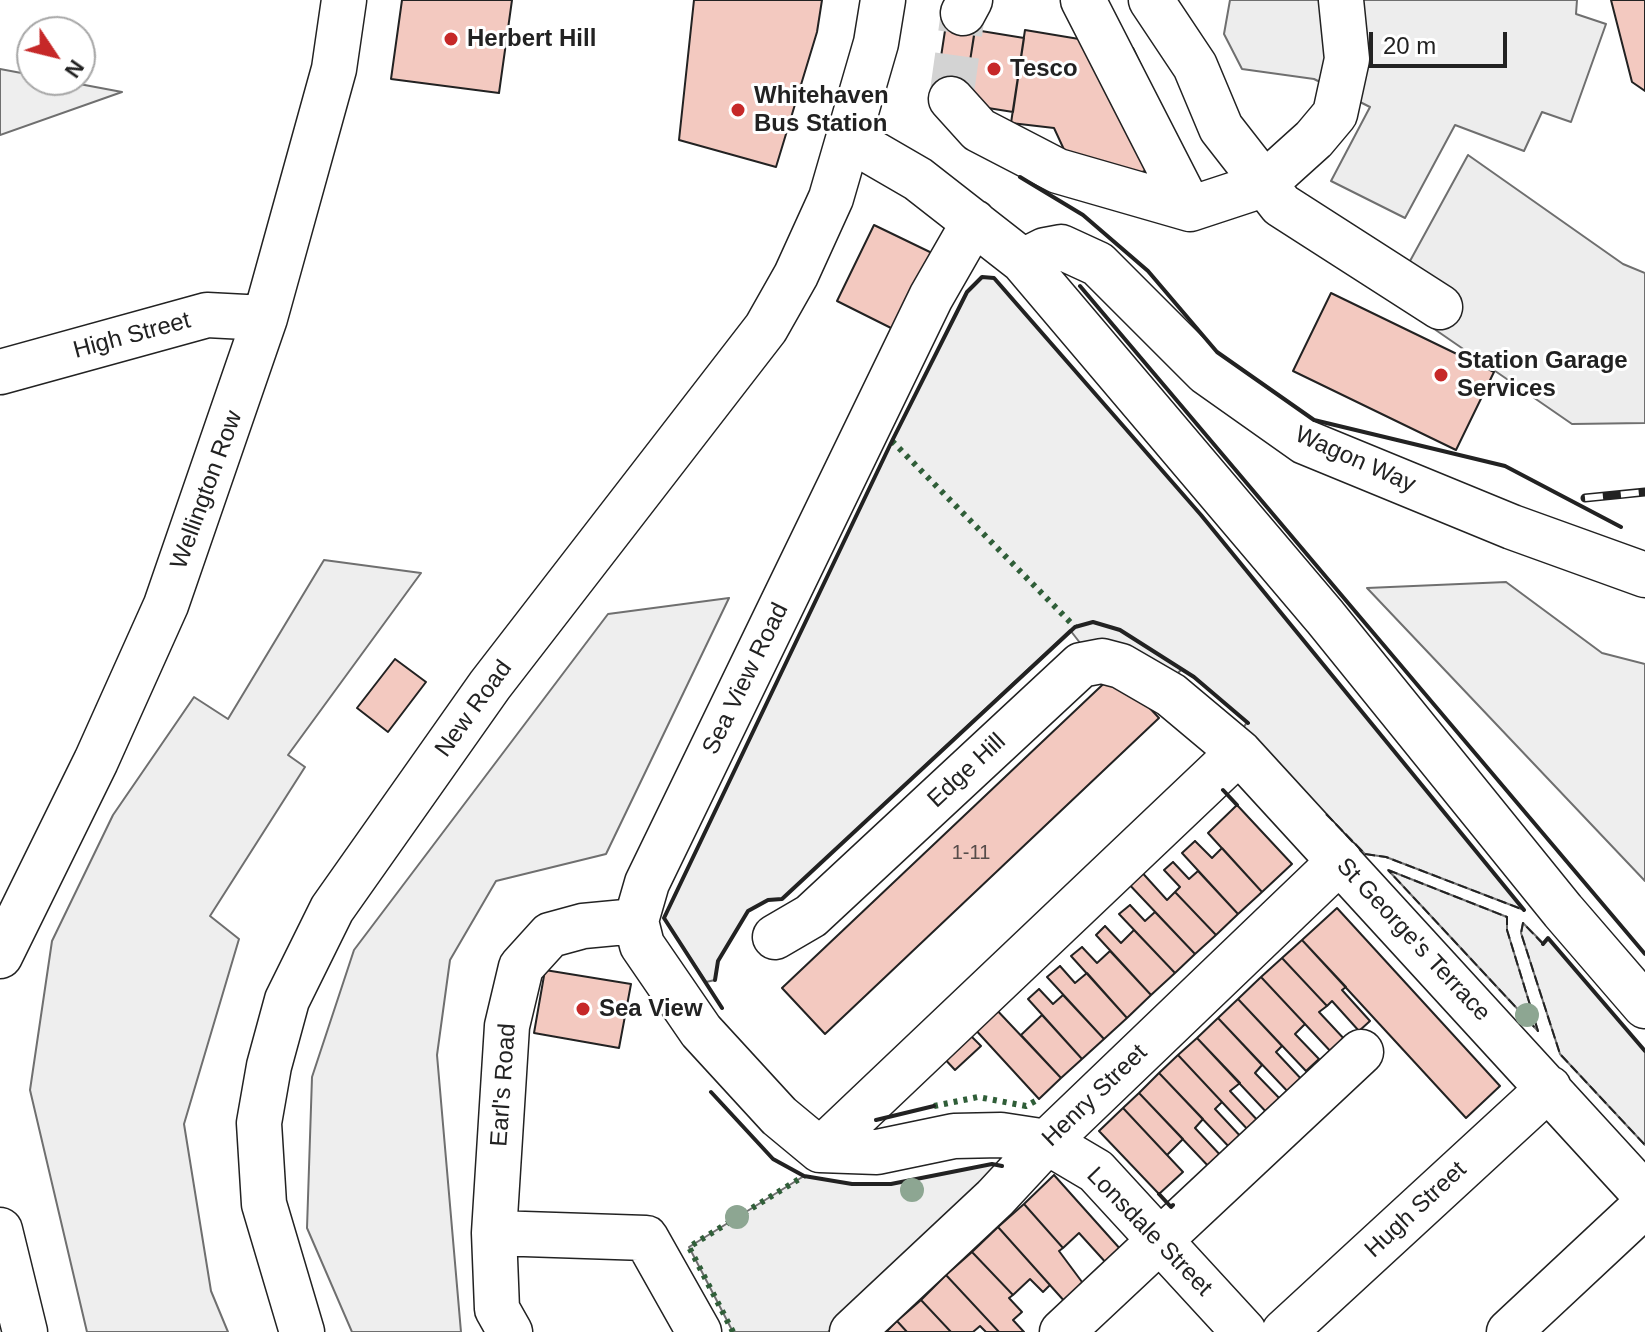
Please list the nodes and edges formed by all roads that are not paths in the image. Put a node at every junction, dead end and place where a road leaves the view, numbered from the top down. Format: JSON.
{"nodes":[{"id":1,"x":344,"y":0,"type":"edge"},
{"id":2,"x":883,"y":0,"type":"edge"},
{"id":3,"x":1083,"y":0,"type":"edge"},
{"id":4,"x":1151,"y":0,"type":"edge"},
{"id":5,"x":1341,"y":0,"type":"edge"},
{"id":6,"x":951,"y":99,"type":"dead end"},
{"id":7,"x":849,"y":139,"type":"junction"},
{"id":8,"x":1263,"y":185,"type":"junction"},
{"id":9,"x":1190,"y":209,"type":"junction"},
{"id":10,"x":974,"y":222,"type":"junction"},
{"id":11,"x":1023,"y":261,"type":"junction"},
{"id":12,"x":1440,"y":307,"type":"dead end"},
{"id":13,"x":265,"y":318,"type":"junction"},
{"id":14,"x":0,"y":372,"type":"edge"},
{"id":15,"x":1645,"y":575,"type":"edge"},
{"id":16,"x":1171,"y":695,"type":"joint"},
{"id":17,"x":1239,"y":752,"type":"junction"},
{"id":18,"x":1340,"y":861,"type":"junction"},
{"id":19,"x":636,"y":921,"type":"junction"},
{"id":20,"x":775,"y":937,"type":"dead end"},
{"id":21,"x":0,"y":956,"type":"edge"},
{"id":22,"x":1645,"y":1006,"type":"edge"},
{"id":23,"x":1361,"y":1052,"type":"dead end"},
{"id":24,"x":1549,"y":1088,"type":"junction"},
{"id":25,"x":1047,"y":1142,"type":"junction"},
{"id":26,"x":820,"y":1150,"type":"junction"},
{"id":27,"x":1645,"y":1195,"type":"edge"},
{"id":28,"x":1645,"y":1205,"type":"edge"},
{"id":29,"x":0,"y":1230,"type":"edge"},
{"id":30,"x":494,"y":1233,"type":"junction"},
{"id":31,"x":1160,"y":1242,"type":"junction"},
{"id":32,"x":15,"y":1324,"type":"edge"},
{"id":33,"x":302,"y":1332,"type":"edge"},
{"id":34,"x":510,"y":1332,"type":"edge"},
{"id":35,"x":699,"y":1332,"type":"edge"},
{"id":36,"x":852,"y":1332,"type":"edge"},
{"id":37,"x":1062,"y":1332,"type":"edge"},
{"id":38,"x":1244,"y":1332,"type":"edge"},
{"id":39,"x":1284,"y":1332,"type":"edge"},
{"id":40,"x":1509,"y":1332,"type":"edge"}],
"edges":[{"from":1,"to":13,"type":"street","name":"Wellington Row"},
{"from":2,"to":7,"type":"street","name":"New Road"},
{"from":3,"to":9,"type":"street"},
{"from":4,"to":8,"type":"street"},
{"from":5,"to":8,"type":"street"},
{"from":6,"to":9,"type":"street"},
{"from":7,"to":10,"type":"street"},
{"from":7,"to":33,"type":"street","name":"New Road"},
{"from":8,"to":9,"type":"street"},
{"from":8,"to":12,"type":"street"},
{"from":10,"to":11,"type":"street"},
{"from":10,"to":19,"type":"street","name":"Sea View Road"},
{"from":11,"to":15,"type":"street","name":"Wagon Way"},
{"from":11,"to":22,"type":"street"},
{"from":13,"to":14,"type":"street","name":"High Street"},
{"from":13,"to":21,"type":"street","name":"Wellington Row"},
{"from":16,"to":17,"type":"street","name":"St George's Terrace"},
{"from":16,"to":20,"type":"street","name":"Edge Hill"},
{"from":17,"to":18,"type":"street","name":"St George's Terrace"},
{"from":17,"to":26,"type":"street"},
{"from":18,"to":24,"type":"street","name":"St George's Terrace"},
{"from":18,"to":25,"type":"street","name":"Henry Street"},
{"from":19,"to":26,"type":"street"},
{"from":19,"to":30,"type":"street","name":"Earl's Road"},
{"from":23,"to":31,"type":"street"},
{"from":24,"to":27,"type":"street","name":"St George's Terrace"},
{"from":24,"to":39,"type":"street","name":"Hugh Street"},
{"from":25,"to":26,"type":"street"},
{"from":25,"to":31,"type":"street","name":"Lonsdale Street"},
{"from":25,"to":36,"type":"street","name":"Henry Street"},
{"from":28,"to":40,"type":"street"},
{"from":29,"to":32,"type":"street"},
{"from":30,"to":34,"type":"street","name":"Earl's Road"},
{"from":30,"to":35,"type":"street"},
{"from":31,"to":37,"type":"street"},
{"from":31,"to":38,"type":"street","name":"Lonsdale Street"}]}
